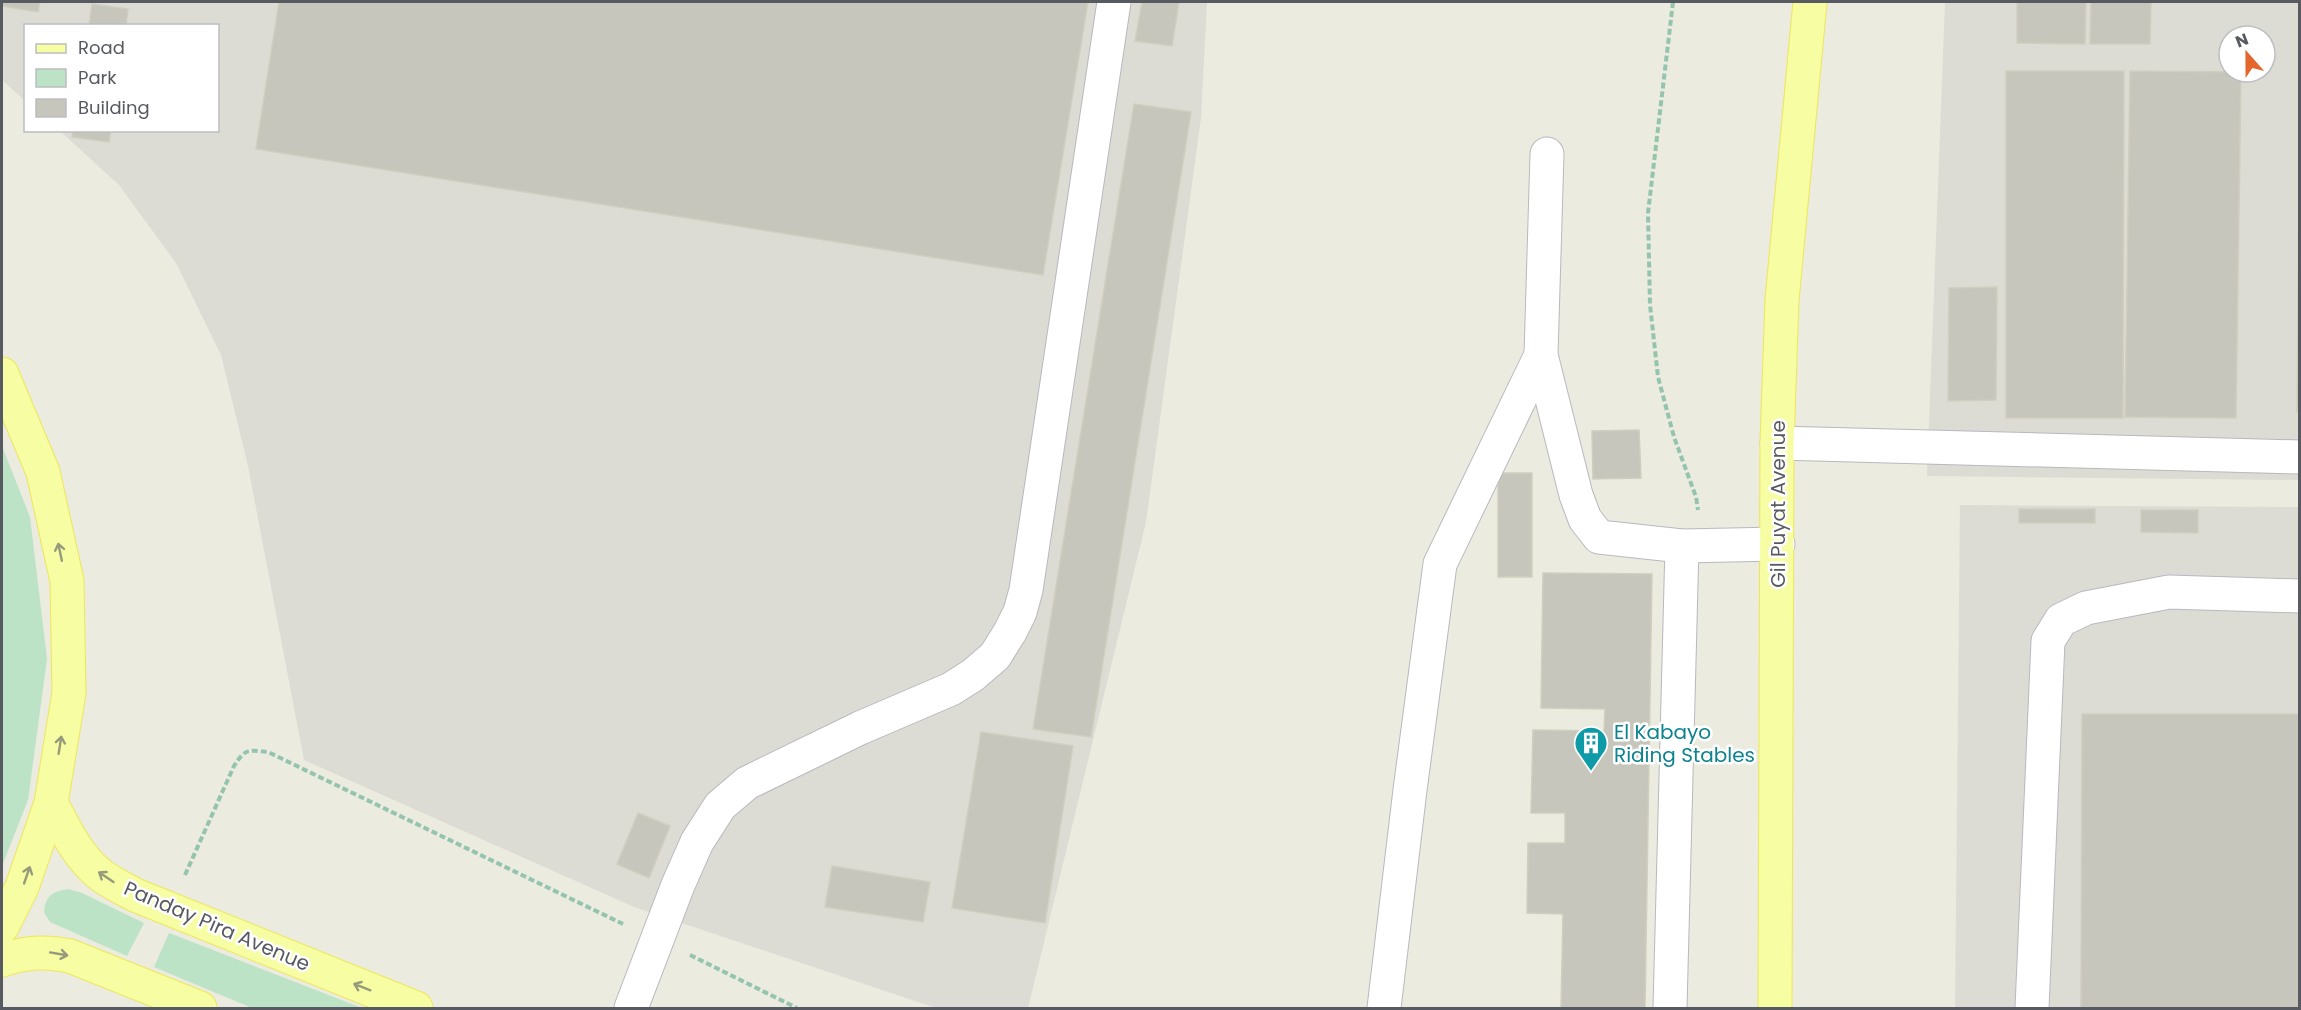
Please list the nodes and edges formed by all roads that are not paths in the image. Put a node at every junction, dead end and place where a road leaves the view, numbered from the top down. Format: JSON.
{"nodes":[{"id":1,"x":1114,"y":2,"type":"edge"},
{"id":2,"x":1810,"y":2,"type":"edge"},
{"id":3,"x":1547,"y":154,"type":"dead end"},
{"id":4,"x":1541,"y":356,"type":"junction"},
{"id":5,"x":2,"y":374,"type":"edge"},
{"id":6,"x":1778,"y":443,"type":"junction"},
{"id":7,"x":2300,"y":457,"type":"edge"},
{"id":8,"x":1778,"y":544,"type":"junction"},
{"id":9,"x":1692,"y":546,"type":"junction"},
{"id":10,"x":2300,"y":596,"type":"edge"},
{"id":11,"x":51,"y":803,"type":"junction"},
{"id":12,"x":2,"y":927,"type":"edge"},
{"id":13,"x":2,"y":960,"type":"edge"},
{"id":14,"x":200,"y":1008,"type":"edge"},
{"id":15,"x":416,"y":1008,"type":"edge"},
{"id":16,"x":631,"y":1008,"type":"edge"},
{"id":17,"x":1384,"y":1008,"type":"edge"},
{"id":18,"x":1670,"y":1008,"type":"edge"},
{"id":19,"x":1775,"y":1008,"type":"edge"},
{"id":20,"x":2032,"y":1008,"type":"edge"}],
"edges":[{"from":1,"to":16,"type":"lane"},
{"from":2,"to":6,"type":"main road","name":"Gil Puyat Avenue"},
{"from":3,"to":4,"type":"lane"},
{"from":4,"to":9,"type":"lane"},
{"from":4,"to":17,"type":"lane"},
{"from":11,"to":5,"type":"main road","one_way":true},
{"from":6,"to":7,"type":"lane"},
{"from":6,"to":8,"type":"main road","name":"Gil Puyat Avenue"},
{"from":8,"to":9,"type":"lane"},
{"from":8,"to":19,"type":"main road","name":"Gil Puyat Avenue"},
{"from":9,"to":18,"type":"lane"},
{"from":10,"to":20,"type":"lane"},
{"from":12,"to":11,"type":"main road","one_way":true},
{"from":15,"to":11,"type":"main road","name":"Panday Pira Avenue","one_way":true},
{"from":13,"to":14,"type":"main road","one_way":true}]}
